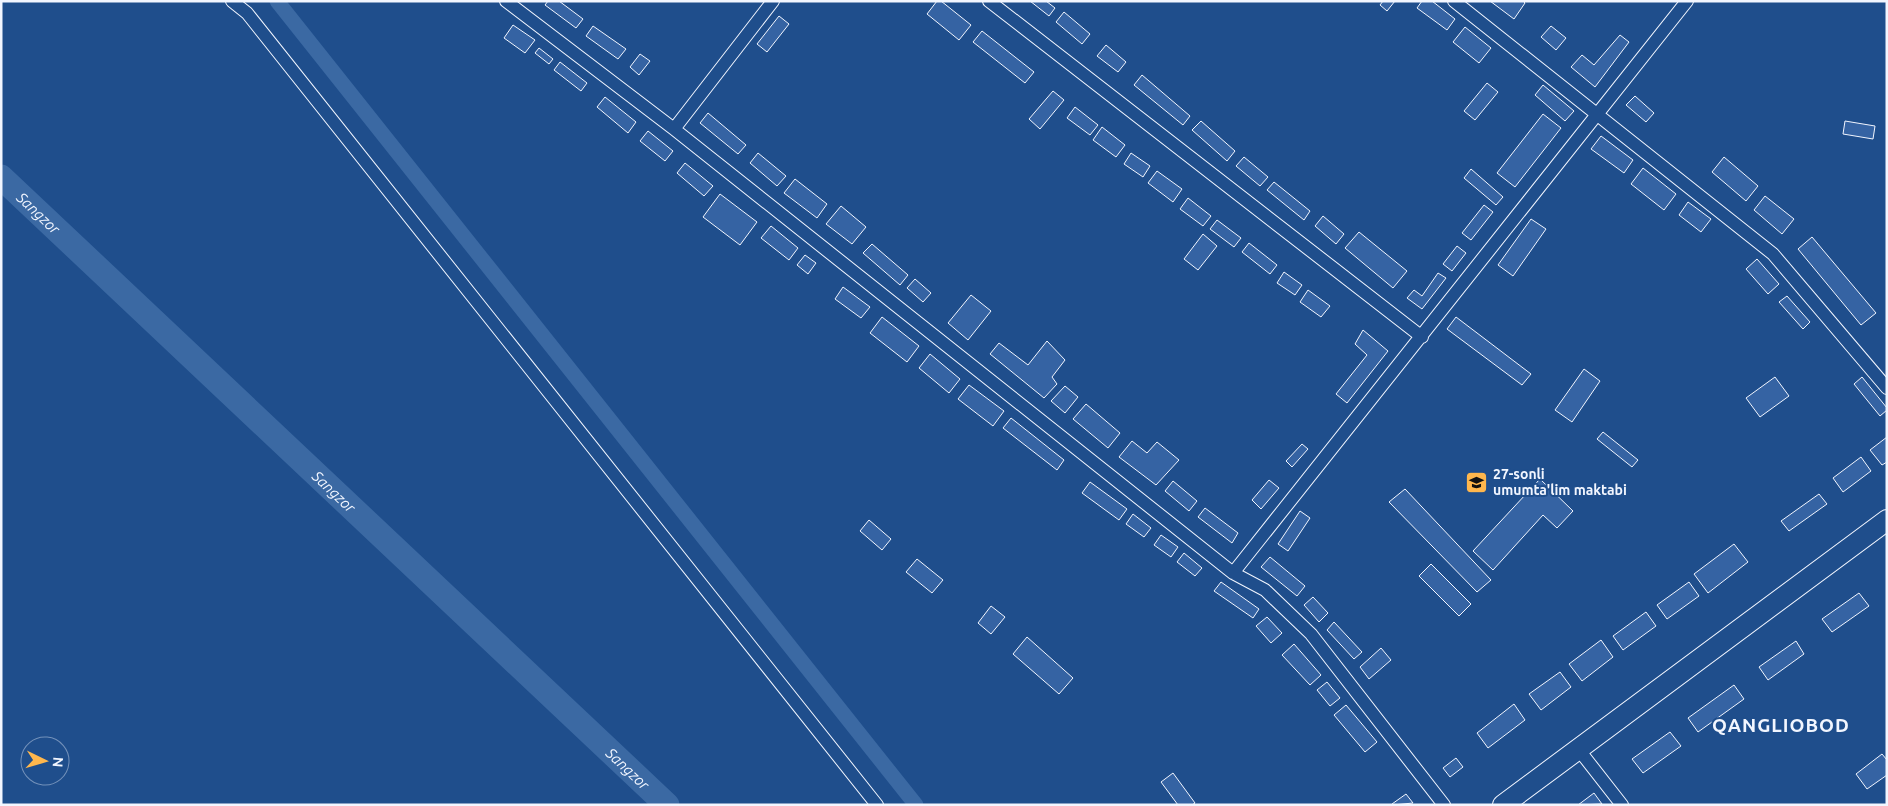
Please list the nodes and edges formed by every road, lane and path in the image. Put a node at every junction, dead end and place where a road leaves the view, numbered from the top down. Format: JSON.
{"nodes":[{"id":1,"x":232,"y":1,"type":"edge"},
{"id":2,"x":506,"y":1,"type":"edge"},
{"id":3,"x":773,"y":1,"type":"edge"},
{"id":4,"x":989,"y":1,"type":"edge"},
{"id":5,"x":1454,"y":1,"type":"edge"},
{"id":6,"x":1687,"y":1,"type":"edge"},
{"id":7,"x":1596,"y":113,"type":"junction"},
{"id":8,"x":674,"y":129,"type":"junction"},
{"id":9,"x":1422,"y":337,"type":"junction"},
{"id":10,"x":1887,"y":388,"type":"edge"},
{"id":11,"x":1887,"y":520,"type":"edge"},
{"id":12,"x":1233,"y":573,"type":"junction"},
{"id":13,"x":1579,"y":750,"type":"junction"},
{"id":14,"x":877,"y":805,"type":"edge"},
{"id":15,"x":1444,"y":805,"type":"edge"},
{"id":16,"x":1503,"y":805,"type":"edge"},
{"id":17,"x":1622,"y":805,"type":"edge"}],
"edges":[{"from":1,"to":14,"type":"street"},
{"from":2,"to":8,"type":"street"},
{"from":3,"to":8,"type":"street"},
{"from":4,"to":9,"type":"street"},
{"from":5,"to":7,"type":"street"},
{"from":6,"to":7,"type":"street"},
{"from":7,"to":9,"type":"street"},
{"from":7,"to":10,"type":"street"},
{"from":8,"to":12,"type":"street"},
{"from":9,"to":12,"type":"street"},
{"from":11,"to":13,"type":"main road"},
{"from":12,"to":15,"type":"street"},
{"from":13,"to":16,"type":"main road"},
{"from":13,"to":17,"type":"street"}]}
